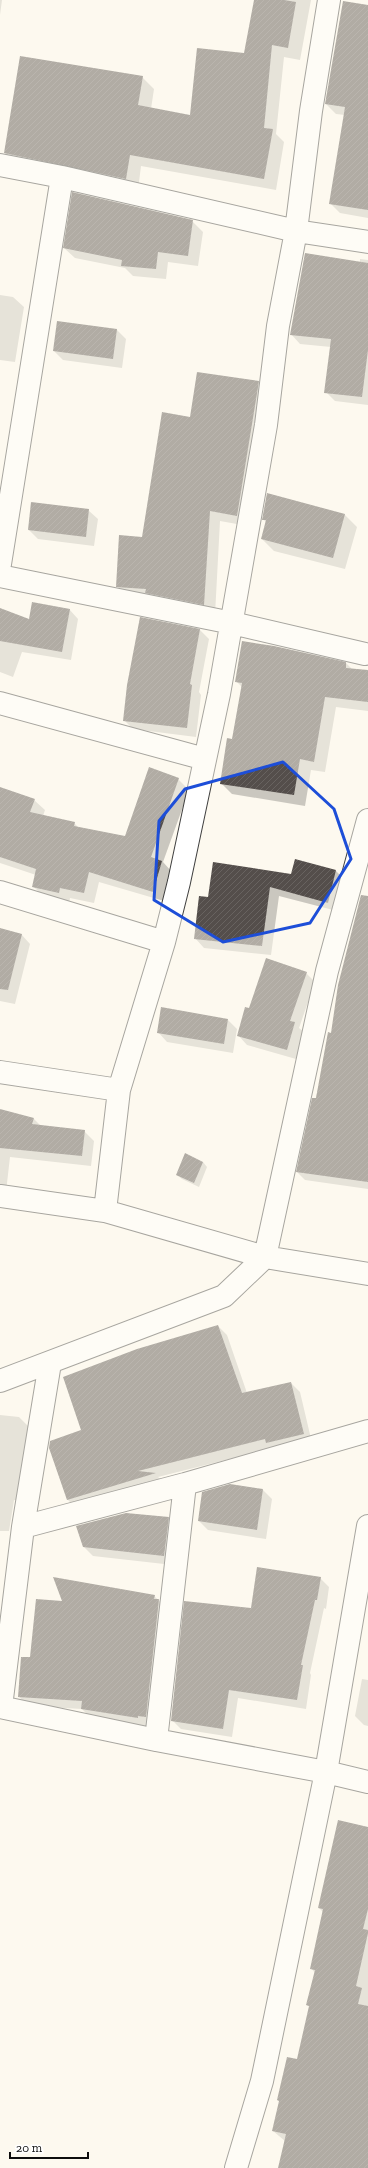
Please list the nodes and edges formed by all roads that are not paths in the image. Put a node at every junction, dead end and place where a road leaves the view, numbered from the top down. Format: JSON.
{"nodes":[{"id":1,"x":329,"y":0,"type":"edge"},
{"id":2,"x":0,"y":165,"type":"edge"},
{"id":3,"x":62,"y":177,"type":"junction"},
{"id":4,"x":296,"y":231,"type":"junction"},
{"id":5,"x":368,"y":242,"type":"edge"},
{"id":6,"x":0,"y":564,"type":"edge"},
{"id":7,"x":0,"y":576,"type":"edge"},
{"id":8,"x":232,"y":623,"type":"junction"},
{"id":9,"x":365,"y":654,"type":"dead end"},
{"id":10,"x":0,"y":703,"type":"edge"},
{"id":11,"x":205,"y":759,"type":"junction"},
{"id":12,"x":368,"y":820,"type":"edge"},
{"id":13,"x":0,"y":892,"type":"edge"},
{"id":14,"x":164,"y":942,"type":"junction"},
{"id":15,"x":0,"y":1072,"type":"edge"},
{"id":16,"x":119,"y":1090,"type":"junction"},
{"id":17,"x":0,"y":1196,"type":"edge"},
{"id":18,"x":105,"y":1211,"type":"junction"},
{"id":19,"x":265,"y":1257,"type":"junction"},
{"id":20,"x":368,"y":1274,"type":"edge"},
{"id":21,"x":50,"y":1363,"type":"junction"},
{"id":22,"x":0,"y":1381,"type":"edge"},
{"id":23,"x":368,"y":1431,"type":"edge"},
{"id":24,"x":185,"y":1484,"type":"junction"},
{"id":25,"x":368,"y":1526,"type":"edge"},
{"id":26,"x":23,"y":1527,"type":"junction"},
{"id":27,"x":0,"y":1707,"type":"edge"},
{"id":28,"x":156,"y":1740,"type":"junction"},
{"id":29,"x":326,"y":1772,"type":"junction"},
{"id":30,"x":368,"y":1782,"type":"edge"},
{"id":31,"x":236,"y":2168,"type":"edge"}],
"edges":[{"from":1,"to":4,"type":"street"},
{"from":2,"to":3,"type":"street"},
{"from":3,"to":4,"type":"street"},
{"from":3,"to":6,"type":"street"},
{"from":4,"to":5,"type":"street"},
{"from":4,"to":8,"type":"street"},
{"from":7,"to":8,"type":"street"},
{"from":8,"to":9,"type":"street"},
{"from":8,"to":11,"type":"street"},
{"from":10,"to":11,"type":"street"},
{"from":11,"to":14,"type":"street"},
{"from":12,"to":19,"type":"street"},
{"from":13,"to":14,"type":"street"},
{"from":14,"to":16,"type":"street"},
{"from":15,"to":16,"type":"street"},
{"from":16,"to":18,"type":"street"},
{"from":17,"to":18,"type":"street"},
{"from":18,"to":19,"type":"street"},
{"from":19,"to":20,"type":"street"},
{"from":19,"to":21,"type":"street"},
{"from":21,"to":22,"type":"street"},
{"from":21,"to":26,"type":"street"},
{"from":23,"to":24,"type":"street"},
{"from":24,"to":26,"type":"street"},
{"from":24,"to":28,"type":"street"},
{"from":25,"to":29,"type":"street"},
{"from":26,"to":27,"type":"street"},
{"from":27,"to":28,"type":"street"},
{"from":28,"to":29,"type":"street"},
{"from":29,"to":30,"type":"street"},
{"from":29,"to":31,"type":"street"}]}
